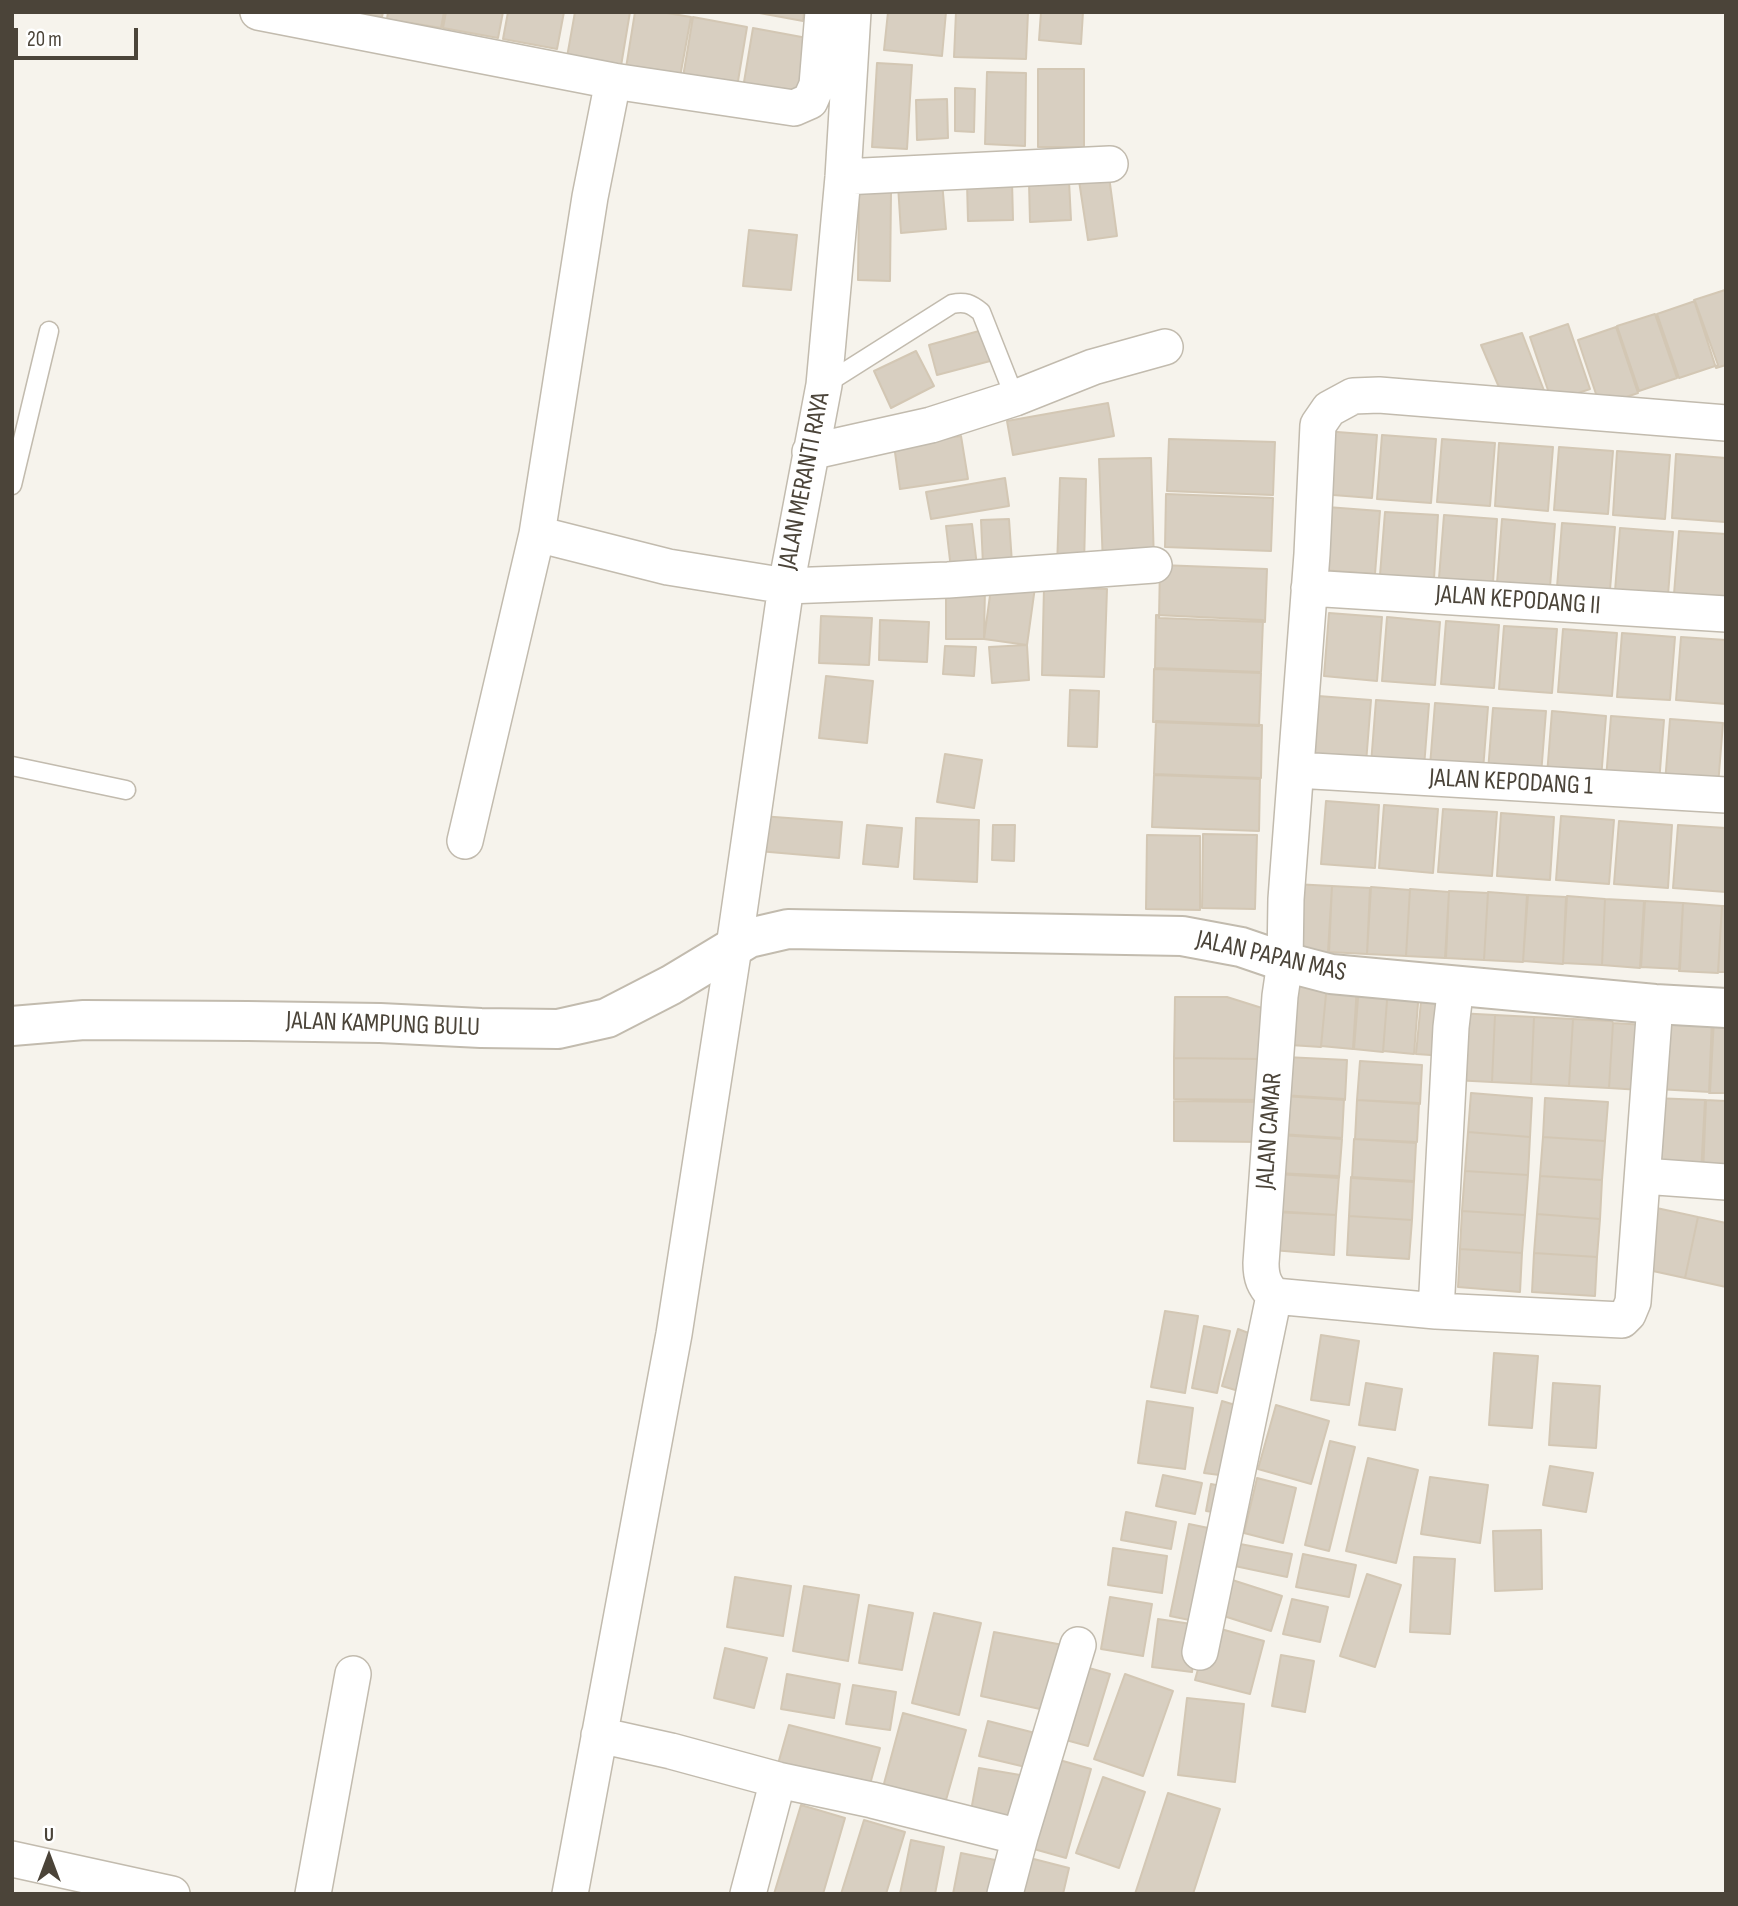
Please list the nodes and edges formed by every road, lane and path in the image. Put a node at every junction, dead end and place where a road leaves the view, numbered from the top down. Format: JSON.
{"nodes":[{"id":1,"x":258,"y":12,"type":"edge"},
{"id":2,"x":823,"y":12,"type":"edge"},
{"id":3,"x":853,"y":12,"type":"edge"},
{"id":4,"x":613,"y":81,"type":"junction"},
{"id":5,"x":1110,"y":164,"type":"dead end"},
{"id":6,"x":844,"y":177,"type":"junction"},
{"id":7,"x":50,"y":331,"type":"dead end"},
{"id":8,"x":1165,"y":347,"type":"dead end"},
{"id":9,"x":824,"y":385,"type":"junction"},
{"id":10,"x":1015,"y":398,"type":"junction"},
{"id":11,"x":1726,"y":423,"type":"edge"},
{"id":12,"x":810,"y":452,"type":"junction"},
{"id":13,"x":12,"y":485,"type":"edge"},
{"id":14,"x":537,"y":534,"type":"junction"},
{"id":15,"x":1154,"y":565,"type":"dead end"},
{"id":16,"x":786,"y":586,"type":"junction"},
{"id":17,"x":1309,"y":588,"type":"junction"},
{"id":18,"x":1726,"y":614,"type":"edge"},
{"id":19,"x":12,"y":766,"type":"edge"},
{"id":20,"x":1296,"y":770,"type":"junction"},
{"id":21,"x":126,"y":790,"type":"dead end"},
{"id":22,"x":1726,"y":795,"type":"edge"},
{"id":23,"x":465,"y":841,"type":"dead end"},
{"id":24,"x":734,"y":947,"type":"junction"},
{"id":25,"x":1285,"y":962,"type":"junction"},
{"id":26,"x":1456,"y":985,"type":"junction"},
{"id":27,"x":1655,"y":1004,"type":"junction"},
{"id":28,"x":1726,"y":1007,"type":"edge"},
{"id":29,"x":12,"y":1026,"type":"edge"},
{"id":30,"x":1643,"y":1176,"type":"junction"},
{"id":31,"x":1726,"y":1182,"type":"edge"},
{"id":32,"x":1274,"y":1296,"type":"junction"},
{"id":33,"x":1436,"y":1311,"type":"junction"},
{"id":34,"x":1078,"y":1646,"type":"dead end"},
{"id":35,"x":1200,"y":1652,"type":"dead end"},
{"id":36,"x":353,"y":1674,"type":"dead end"},
{"id":37,"x":599,"y":1735,"type":"junction"},
{"id":38,"x":778,"y":1780,"type":"junction"},
{"id":39,"x":1020,"y":1837,"type":"junction"},
{"id":40,"x":12,"y":1859,"type":"edge"},
{"id":41,"x":173,"y":1894,"type":"edge"},
{"id":42,"x":313,"y":1894,"type":"edge"},
{"id":43,"x":570,"y":1894,"type":"edge"},
{"id":44,"x":748,"y":1894,"type":"edge"},
{"id":45,"x":1005,"y":1894,"type":"edge"}],
"edges":[{"from":1,"to":4,"type":"street"},
{"from":2,"to":4,"type":"street"},
{"from":3,"to":6,"type":"street","name":"JALAN MERANTI RAYA"},
{"from":4,"to":14,"type":"street"},
{"from":5,"to":6,"type":"street"},
{"from":6,"to":9,"type":"street","name":"JALAN MERANTI RAYA"},
{"from":7,"to":13,"type":"lane"},
{"from":8,"to":10,"type":"street"},
{"from":9,"to":10,"type":"lane"},
{"from":9,"to":12,"type":"street","name":"JALAN MERANTI RAYA"},
{"from":10,"to":12,"type":"street"},
{"from":11,"to":17,"type":"street","name":"JALAN CAMAR"},
{"from":12,"to":16,"type":"street","name":"JALAN MERANTI RAYA"},
{"from":14,"to":16,"type":"street"},
{"from":14,"to":23,"type":"street"},
{"from":15,"to":16,"type":"street"},
{"from":16,"to":24,"type":"street","name":"JALAN MERANTI RAYA"},
{"from":17,"to":18,"type":"street","name":"JALAN KEPODANG II"},
{"from":17,"to":20,"type":"street","name":"JALAN CAMAR"},
{"from":19,"to":21,"type":"lane"},
{"from":20,"to":22,"type":"street","name":"JALAN KEPODANG 1"},
{"from":20,"to":25,"type":"street","name":"JALAN CAMAR"},
{"from":24,"to":25,"type":"street","name":"JALAN PAPAN MAS"},
{"from":24,"to":29,"type":"street","name":"JALAN KAMPUNG BULU"},
{"from":24,"to":37,"type":"street","name":"JALAN MERANTI RAYA"},
{"from":25,"to":26,"type":"street","name":"JALAN PAPAN MAS"},
{"from":25,"to":32,"type":"street","name":"JALAN CAMAR"},
{"from":26,"to":27,"type":"street","name":"JALAN PAPAN MAS"},
{"from":26,"to":33,"type":"street"},
{"from":27,"to":28,"type":"street","name":"JALAN PAPAN MAS"},
{"from":27,"to":30,"type":"street"},
{"from":30,"to":31,"type":"street"},
{"from":30,"to":33,"type":"street"},
{"from":32,"to":33,"type":"street"},
{"from":32,"to":35,"type":"street"},
{"from":34,"to":39,"type":"street"},
{"from":36,"to":42,"type":"street"},
{"from":37,"to":38,"type":"street"},
{"from":37,"to":43,"type":"street","name":"JALAN MERANTI RAYA"},
{"from":38,"to":39,"type":"street"},
{"from":38,"to":44,"type":"street"},
{"from":39,"to":45,"type":"street"},
{"from":40,"to":41,"type":"street"}]}
